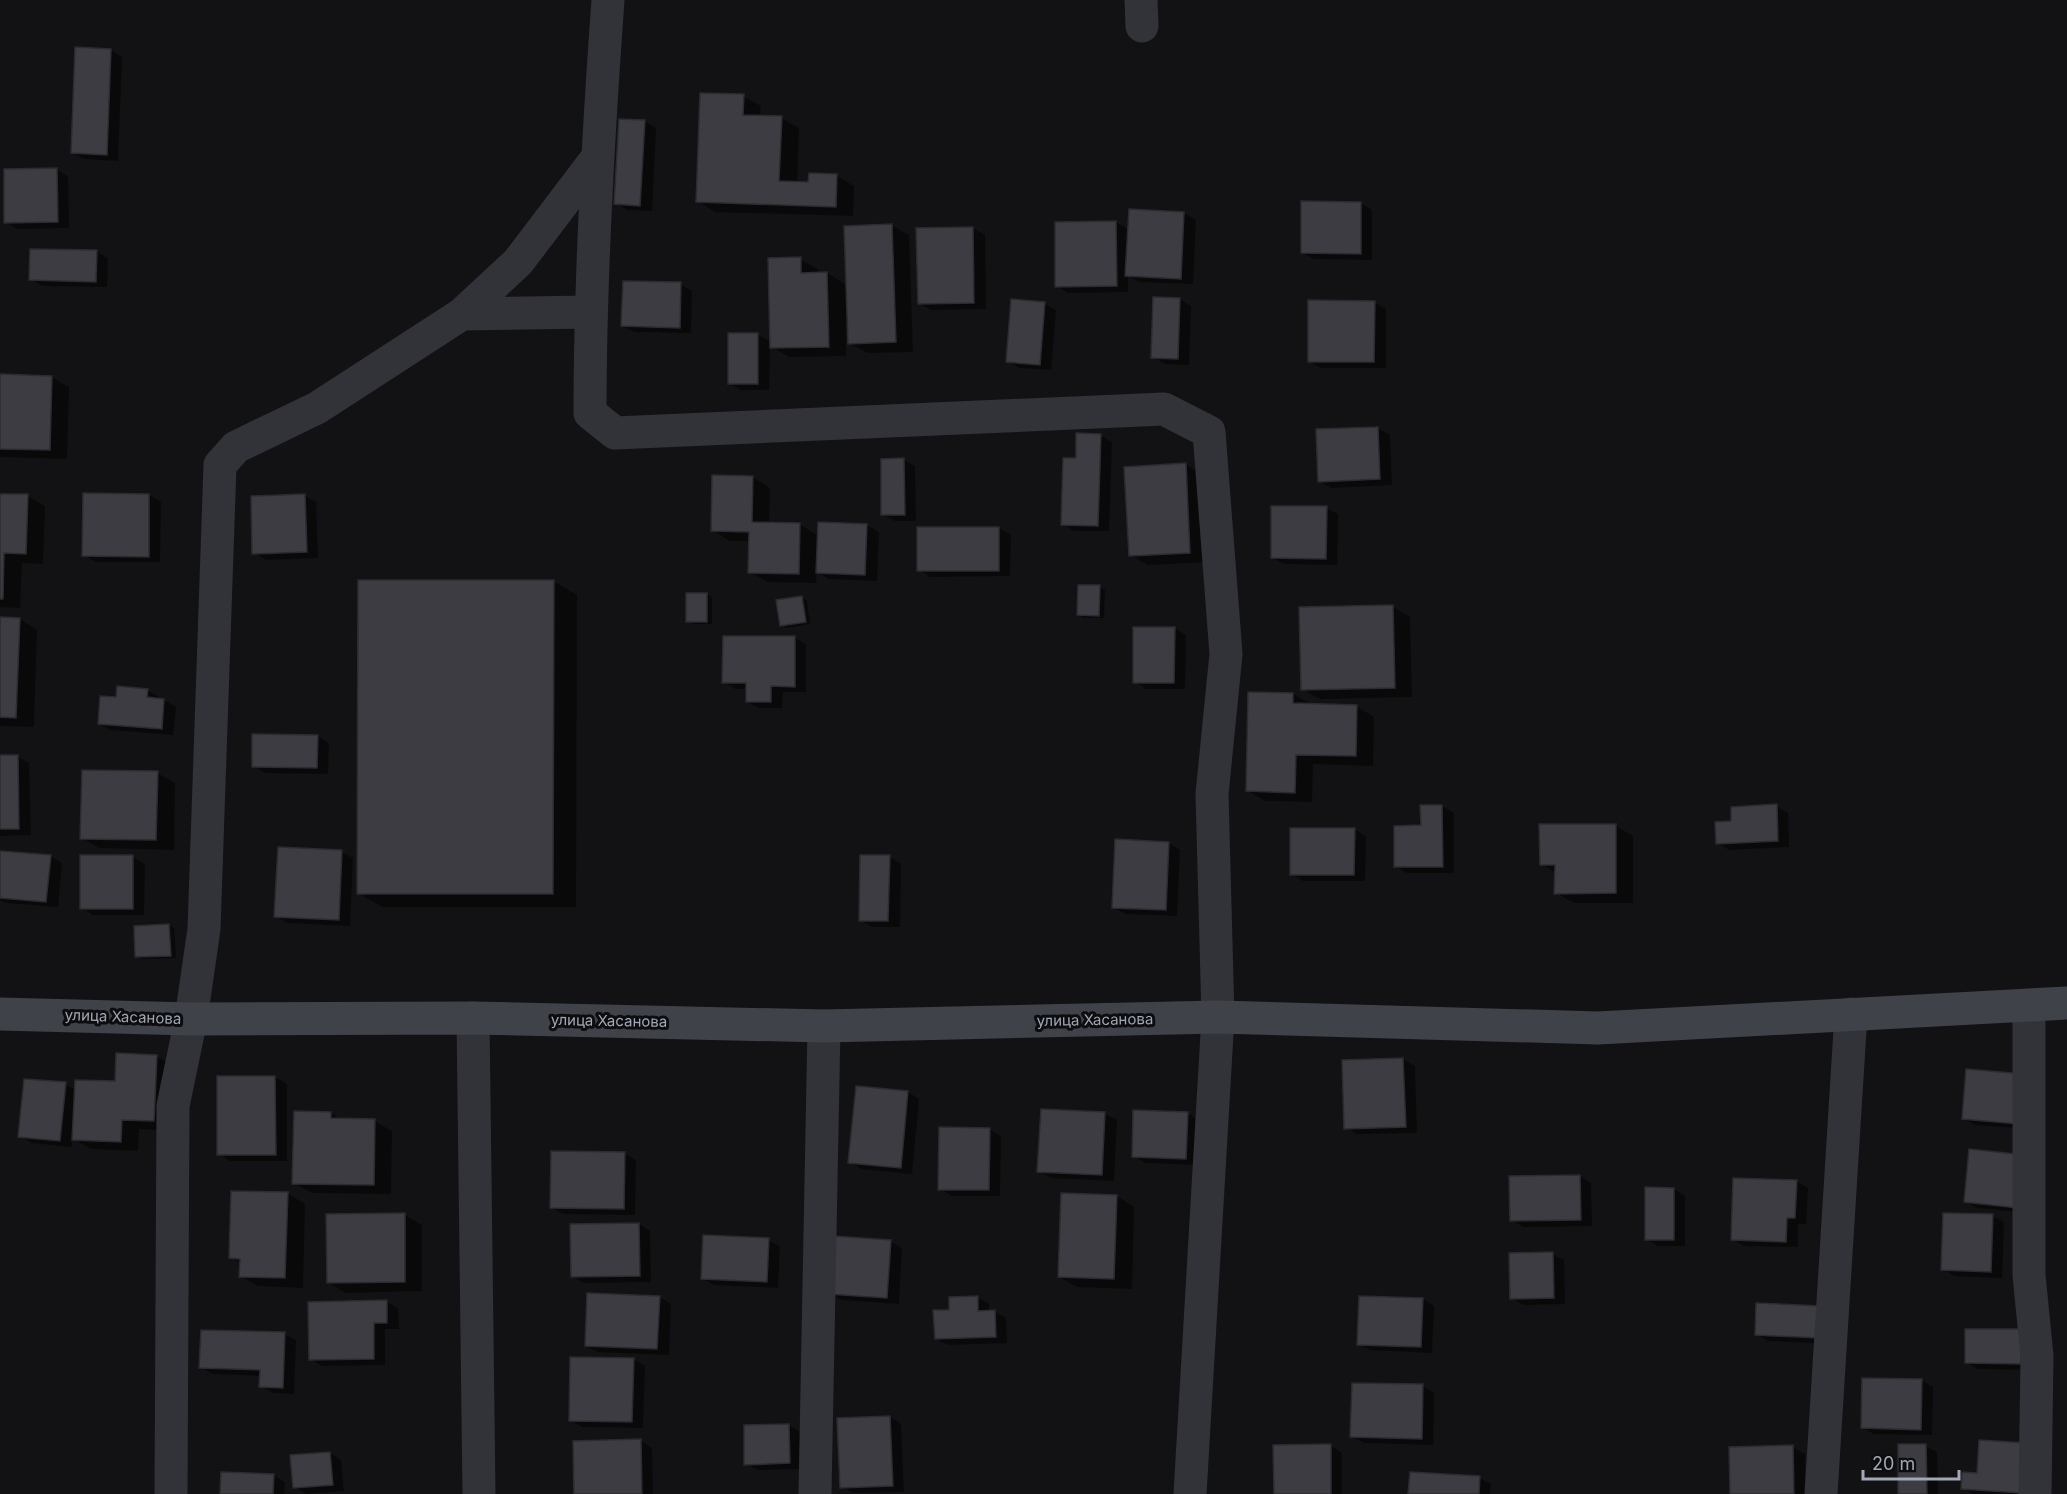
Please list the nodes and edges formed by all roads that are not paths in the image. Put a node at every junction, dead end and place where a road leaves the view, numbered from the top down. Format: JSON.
{"nodes":[{"id":1,"x":608,"y":0,"type":"edge"},
{"id":2,"x":597,"y":158,"type":"junction"},
{"id":3,"x":590,"y":312,"type":"junction"},
{"id":4,"x":462,"y":314,"type":"junction"},
{"id":5,"x":2067,"y":1003,"type":"edge"},
{"id":6,"x":2029,"y":1005,"type":"junction"},
{"id":7,"x":0,"y":1014,"type":"edge"},
{"id":8,"x":1851,"y":1014,"type":"junction"},
{"id":9,"x":1218,"y":1017,"type":"junction"},
{"id":10,"x":473,"y":1018,"type":"junction"},
{"id":11,"x":191,"y":1019,"type":"junction"},
{"id":12,"x":824,"y":1026,"type":"junction"},
{"id":13,"x":171,"y":1494,"type":"edge"},
{"id":14,"x":478,"y":1494,"type":"edge"},
{"id":15,"x":815,"y":1494,"type":"edge"},
{"id":16,"x":1190,"y":1494,"type":"edge"},
{"id":17,"x":1821,"y":1494,"type":"edge"},
{"id":18,"x":2035,"y":1494,"type":"edge"}],
"edges":[{"from":1,"to":2,"type":"street"},
{"from":2,"to":3,"type":"street"},
{"from":2,"to":4,"type":"street"},
{"from":3,"to":4,"type":"street"},
{"from":3,"to":9,"type":"street"},
{"from":4,"to":11,"type":"street"},
{"from":5,"to":6,"type":"street","name":"улица Хасанова"},
{"from":6,"to":8,"type":"street","name":"улица Хасанова"},
{"from":6,"to":18,"type":"street"},
{"from":7,"to":11,"type":"street","name":"улица Хасанова"},
{"from":8,"to":9,"type":"street","name":"улица Хасанова"},
{"from":8,"to":17,"type":"street"},
{"from":9,"to":12,"type":"street","name":"улица Хасанова"},
{"from":9,"to":16,"type":"street"},
{"from":10,"to":11,"type":"street","name":"улица Хасанова"},
{"from":10,"to":12,"type":"street","name":"улица Хасанова"},
{"from":10,"to":14,"type":"street"},
{"from":11,"to":13,"type":"street"},
{"from":12,"to":15,"type":"street"}]}
